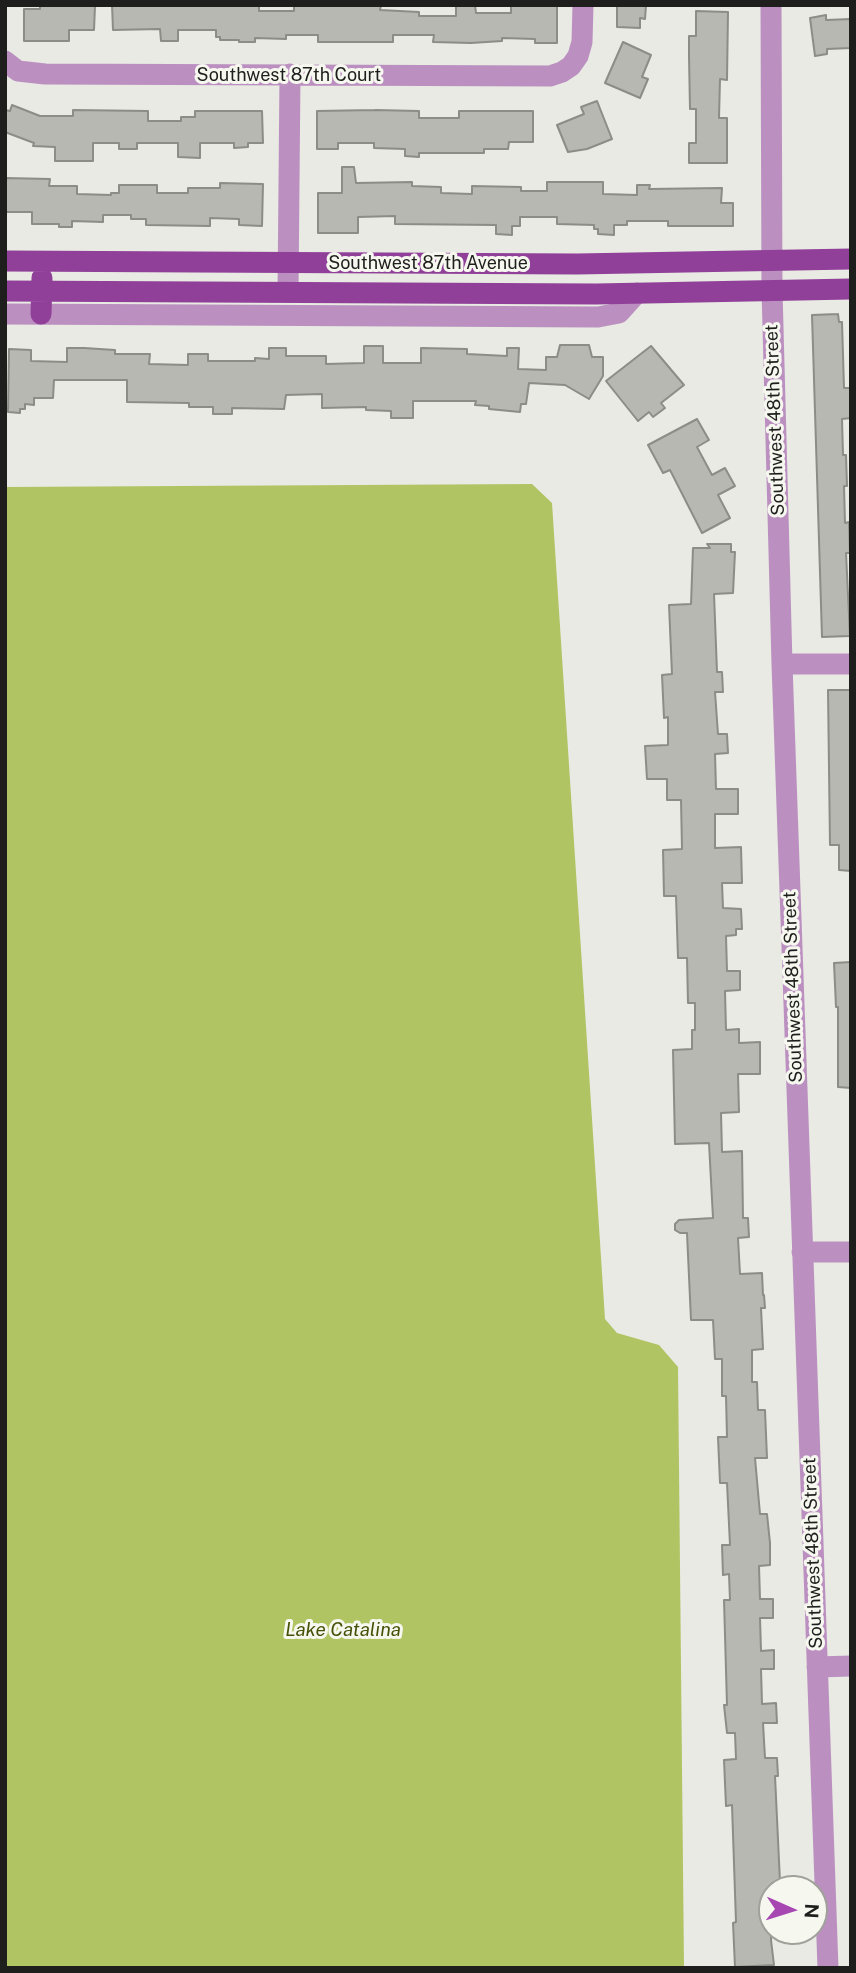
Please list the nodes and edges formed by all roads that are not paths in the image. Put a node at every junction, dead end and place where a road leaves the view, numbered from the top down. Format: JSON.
{"nodes":[{"id":1,"x":583,"y":5,"type":"edge"},
{"id":2,"x":771,"y":5,"type":"edge"},
{"id":3,"x":6,"y":62,"type":"edge"},
{"id":4,"x":290,"y":74,"type":"junction"},
{"id":5,"x":851,"y":259,"type":"edge"},
{"id":6,"x":5,"y":261,"type":"edge"},
{"id":7,"x":43,"y":261,"type":"junction"},
{"id":8,"x":772,"y":261,"type":"junction"},
{"id":9,"x":288,"y":262,"type":"junction"},
{"id":10,"x":851,"y":289,"type":"edge"},
{"id":11,"x":772,"y":290,"type":"junction"},
{"id":12,"x":5,"y":291,"type":"edge"},
{"id":13,"x":42,"y":291,"type":"junction"},
{"id":14,"x":288,"y":292,"type":"junction"},
{"id":15,"x":637,"y":293,"type":"junction"},
{"id":16,"x":5,"y":314,"type":"edge"},
{"id":17,"x":41,"y":314,"type":"junction"},
{"id":18,"x":782,"y":664,"type":"junction"},
{"id":19,"x":851,"y":664,"type":"edge"},
{"id":20,"x":802,"y":1252,"type":"junction"},
{"id":21,"x":851,"y":1252,"type":"edge"},
{"id":22,"x":851,"y":1666,"type":"edge"},
{"id":23,"x":817,"y":1667,"type":"junction"},
{"id":24,"x":828,"y":1968,"type":"edge"}],
"edges":[{"from":1,"to":4,"type":"street","name":"Southwest 87th Court"},
{"from":2,"to":8,"type":"street","name":"Southwest 48th Street"},
{"from":3,"to":4,"type":"street","name":"Southwest 87th Court"},
{"from":4,"to":9,"type":"street"},
{"from":5,"to":8,"type":"main road","name":"Southwest 87th Avenue"},
{"from":6,"to":7,"type":"main road","name":"Southwest 87th Avenue"},
{"from":7,"to":9,"type":"main road","name":"Southwest 87th Avenue"},
{"from":7,"to":13,"type":"main road"},
{"from":8,"to":9,"type":"main road","name":"Southwest 87th Avenue"},
{"from":8,"to":11,"type":"street","name":"Southwest 48th Street"},
{"from":9,"to":14,"type":"street"},
{"from":10,"to":11,"type":"main road","name":"Southwest 87th Avenue"},
{"from":11,"to":15,"type":"main road","name":"Southwest 87th Avenue"},
{"from":11,"to":18,"type":"street","name":"Southwest 48th Street"},
{"from":12,"to":13,"type":"main road","name":"Southwest 87th Avenue"},
{"from":13,"to":14,"type":"main road","name":"Southwest 87th Avenue"},
{"from":13,"to":17,"type":"main road"},
{"from":14,"to":15,"type":"main road","name":"Southwest 87th Avenue"},
{"from":15,"to":17,"type":"street"},
{"from":16,"to":17,"type":"street"},
{"from":18,"to":19,"type":"street"},
{"from":18,"to":20,"type":"street","name":"Southwest 48th Street"},
{"from":20,"to":21,"type":"street"},
{"from":20,"to":23,"type":"street","name":"Southwest 48th Street"},
{"from":22,"to":23,"type":"street"},
{"from":23,"to":24,"type":"street","name":"Southwest 48th Street"}]}
